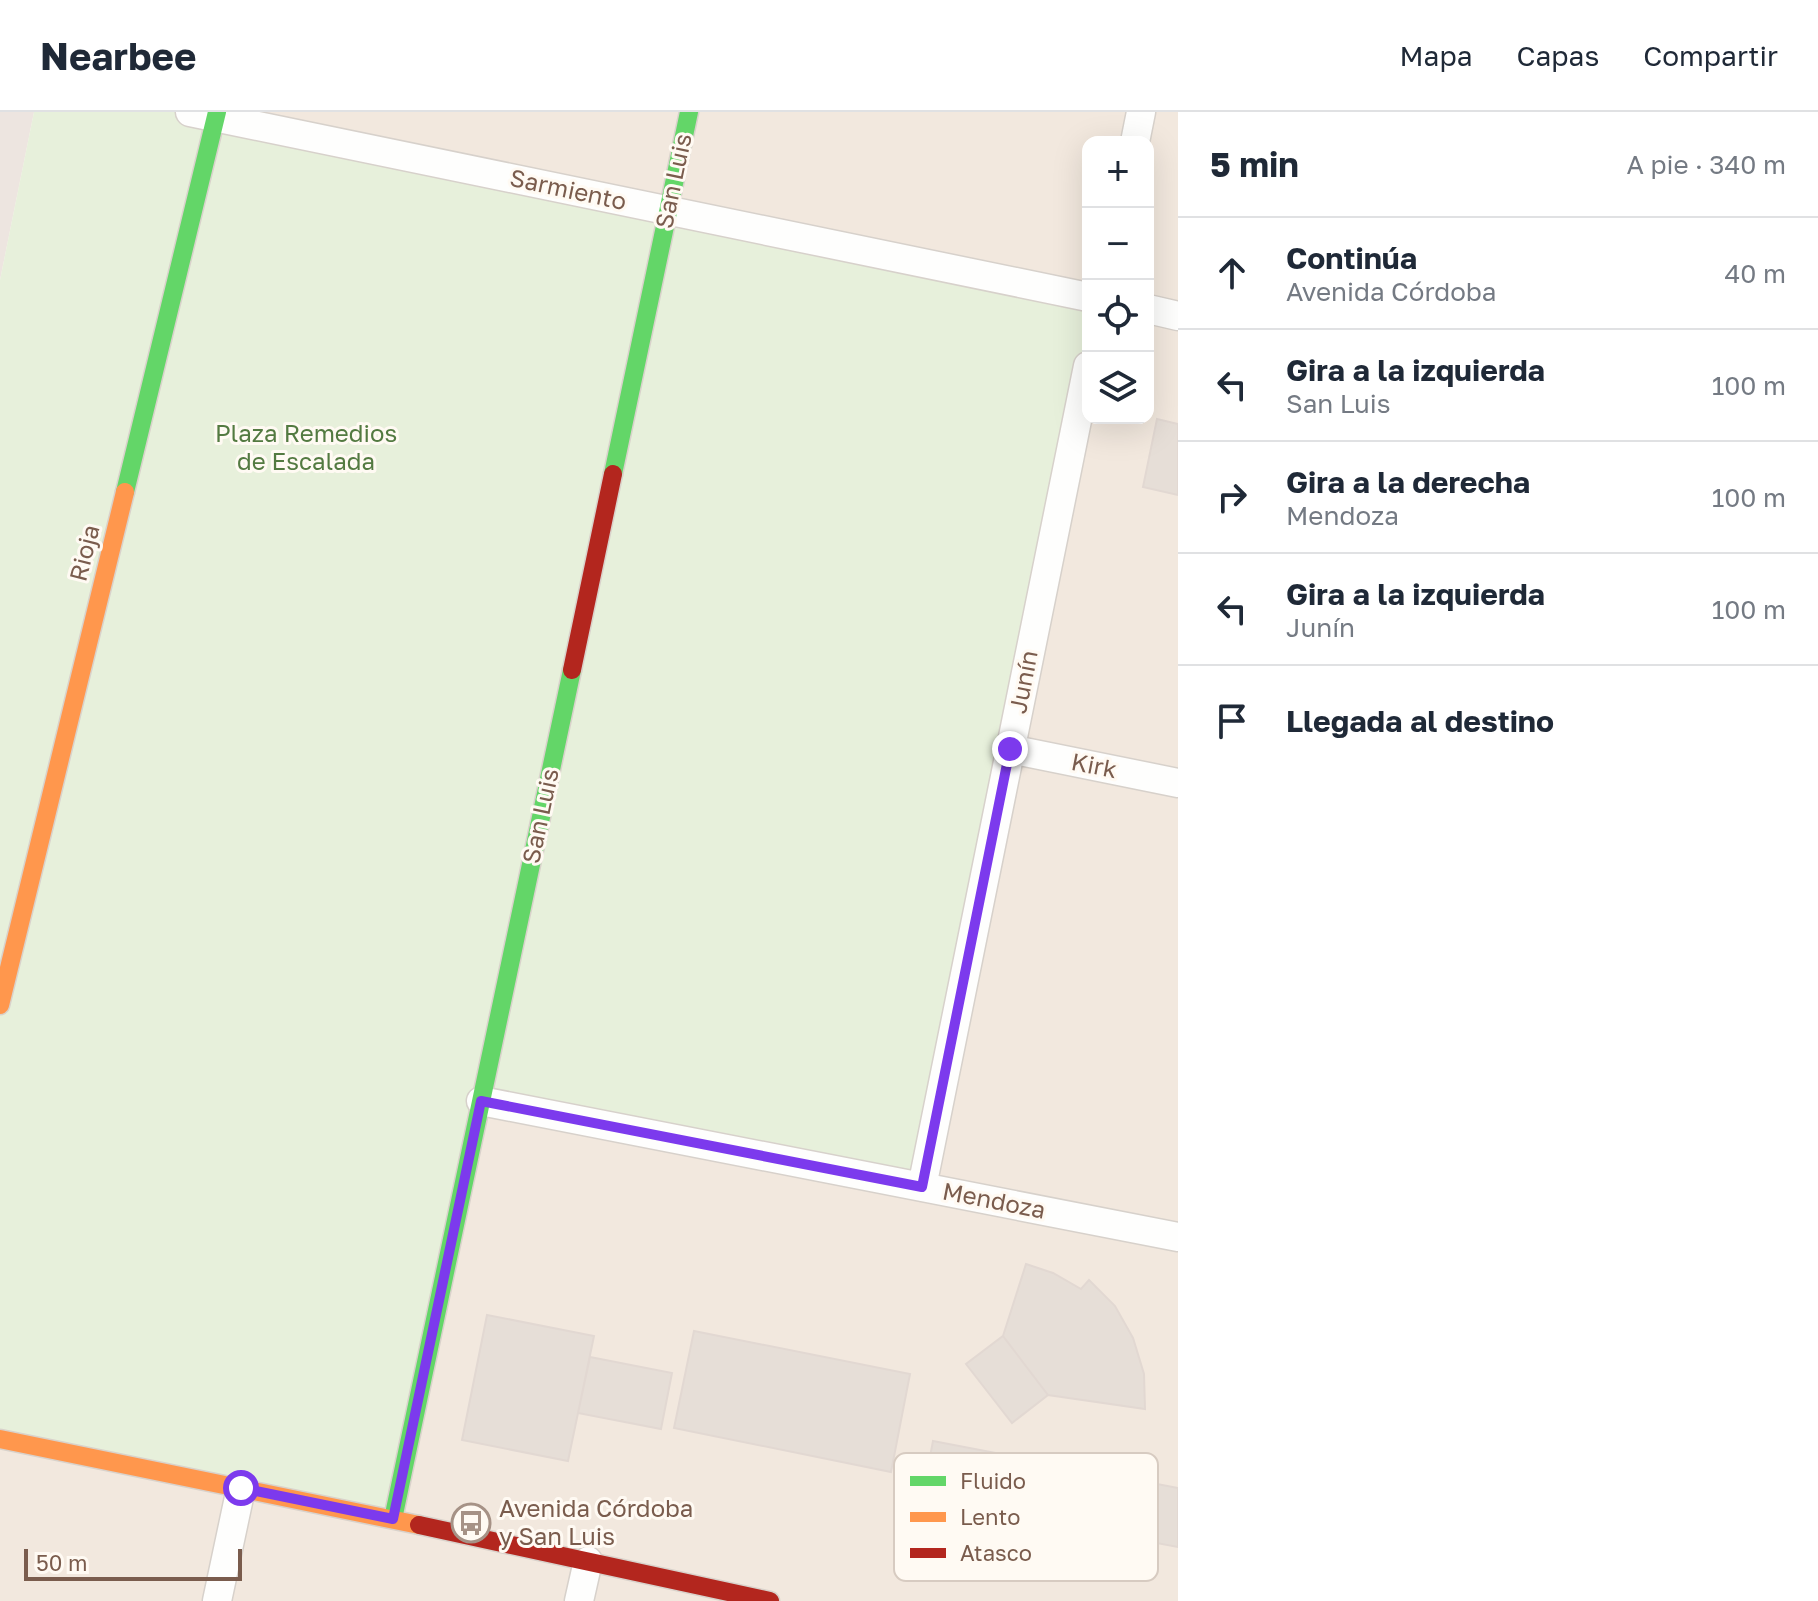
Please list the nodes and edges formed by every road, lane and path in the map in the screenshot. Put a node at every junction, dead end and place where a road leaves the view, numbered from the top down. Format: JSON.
{"nodes":[{"id":1,"x":689,"y":112,"type":"edge"},
{"id":2,"x":1141,"y":112,"type":"edge"},
{"id":3,"x":208,"y":114,"type":"edge"},
{"id":4,"x":1136,"y":136,"type":"edge"},
{"id":5,"x":667,"y":210,"type":"junction"},
{"id":6,"x":1082,"y":296,"type":"edge"},
{"id":7,"x":1154,"y":310,"type":"edge"},
{"id":8,"x":1178,"y":316,"type":"edge"},
{"id":9,"x":1082,"y":395,"type":"edge"},
{"id":10,"x":1010,"y":749,"type":"junction"},
{"id":11,"x":1178,"y":783,"type":"edge"},
{"id":12,"x":0,"y":1005,"type":"edge"},
{"id":13,"x":481,"y":1101,"type":"junction"},
{"id":14,"x":922,"y":1187,"type":"junction"},
{"id":15,"x":1178,"y":1237,"type":"edge"},
{"id":16,"x":0,"y":1439,"type":"edge"},
{"id":17,"x":241,"y":1488,"type":"junction"},
{"id":18,"x":393,"y":1519,"type":"junction"},
{"id":19,"x":588,"y":1561,"type":"junction"},
{"id":20,"x":217,"y":1601,"type":"edge"},
{"id":21,"x":579,"y":1601,"type":"edge"},
{"id":22,"x":770,"y":1601,"type":"edge"}],
"edges":[{"from":1,"to":5,"type":"street","name":"San Luis"},
{"from":2,"to":4,"type":"street"},
{"from":3,"to":5,"type":"street","name":"Sarmiento"},
{"from":3,"to":12,"type":"street","name":"Rioja"},
{"from":5,"to":6,"type":"street","name":"Sarmiento"},
{"from":5,"to":13,"type":"street","name":"San Luis"},
{"from":7,"to":8,"type":"street"},
{"from":9,"to":10,"type":"street","name":"Junín"},
{"from":10,"to":11,"type":"street","name":"Kirk"},
{"from":10,"to":14,"type":"street","name":"Junín"},
{"from":13,"to":14,"type":"street","name":"Mendoza"},
{"from":13,"to":18,"type":"street","name":"San Luis"},
{"from":14,"to":15,"type":"street","name":"Mendoza"},
{"from":16,"to":17,"type":"street"},
{"from":17,"to":18,"type":"street"},
{"from":17,"to":20,"type":"street"},
{"from":18,"to":19,"type":"street"},
{"from":19,"to":21,"type":"street"},
{"from":19,"to":22,"type":"street"}]}
